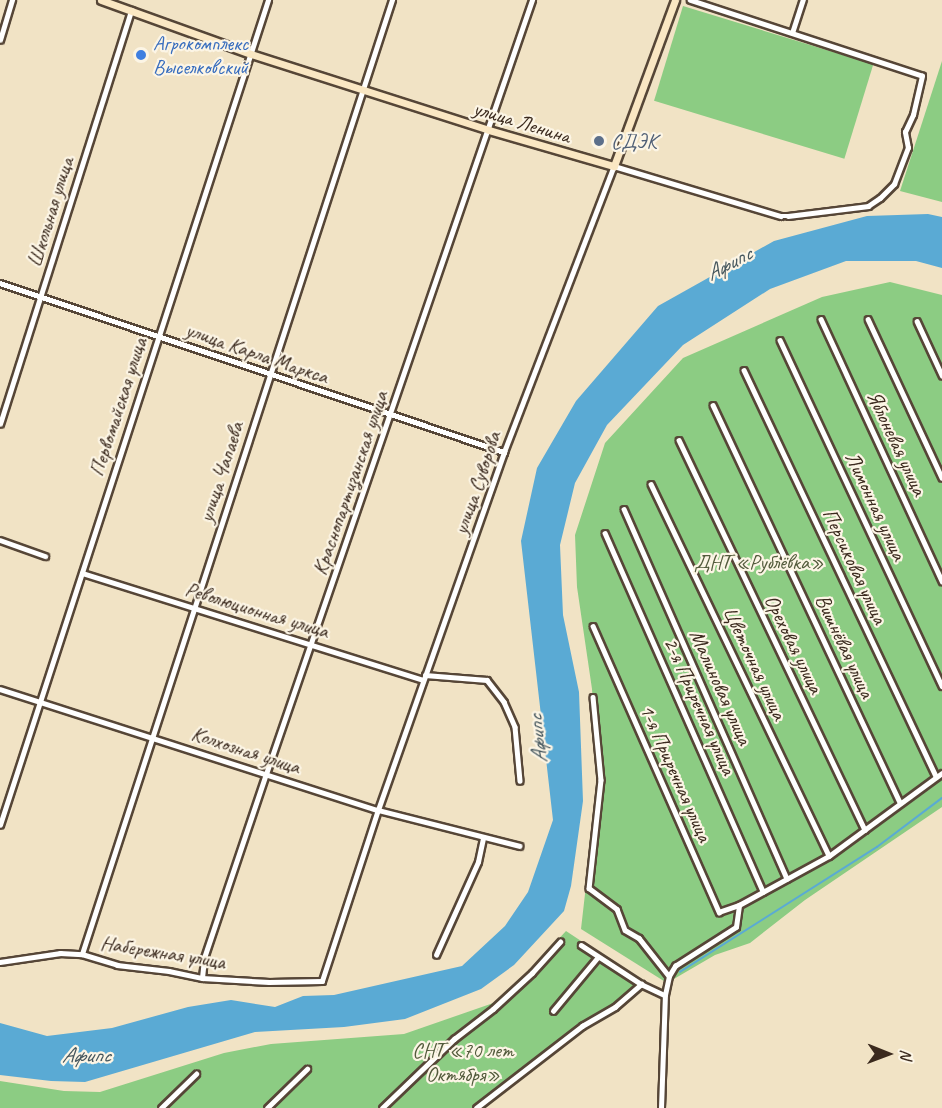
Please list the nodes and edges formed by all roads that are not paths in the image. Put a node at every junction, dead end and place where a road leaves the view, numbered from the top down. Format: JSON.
{"nodes":[{"id":1,"x":12,"y":0,"type":"edge"},
{"id":2,"x":100,"y":0,"type":"edge"},
{"id":3,"x":268,"y":0,"type":"edge"},
{"id":4,"x":392,"y":0,"type":"edge"},
{"id":5,"x":532,"y":0,"type":"edge"},
{"id":6,"x":675,"y":0,"type":"edge"},
{"id":7,"x":690,"y":0,"type":"edge"},
{"id":8,"x":803,"y":0,"type":"edge"},
{"id":9,"x":131,"y":10,"type":"junction"},
{"id":10,"x":792,"y":33,"type":"junction"},
{"id":11,"x":0,"y":40,"type":"edge"},
{"id":12,"x":251,"y":54,"type":"junction"},
{"id":13,"x":364,"y":89,"type":"junction"},
{"id":14,"x":489,"y":130,"type":"junction"},
{"id":15,"x":614,"y":166,"type":"junction"},
{"id":16,"x":0,"y":283,"type":"edge"},
{"id":17,"x":41,"y":297,"type":"junction"},
{"id":18,"x":821,"y":318,"type":"dead end"},
{"id":19,"x":868,"y":319,"type":"dead end"},
{"id":20,"x":917,"y":321,"type":"dead end"},
{"id":21,"x":158,"y":337,"type":"junction"},
{"id":22,"x":780,"y":340,"type":"dead end"},
{"id":23,"x":744,"y":370,"type":"dead end"},
{"id":24,"x":270,"y":375,"type":"junction"},
{"id":25,"x":942,"y":375,"type":"edge"},
{"id":26,"x":713,"y":405,"type":"dead end"},
{"id":27,"x":390,"y":414,"type":"junction"},
{"id":28,"x":0,"y":424,"type":"edge"},
{"id":29,"x":679,"y":440,"type":"dead end"},
{"id":30,"x":504,"y":452,"type":"junction"},
{"id":31,"x":942,"y":478,"type":"edge"},
{"id":32,"x":651,"y":484,"type":"dead end"},
{"id":33,"x":624,"y":509,"type":"dead end"},
{"id":34,"x":606,"y":533,"type":"dead end"},
{"id":35,"x":0,"y":540,"type":"edge"},
{"id":36,"x":45,"y":556,"type":"dead end"},
{"id":37,"x":82,"y":573,"type":"junction"},
{"id":38,"x":942,"y":581,"type":"edge"},
{"id":39,"x":194,"y":608,"type":"junction"},
{"id":40,"x":593,"y":626,"type":"dead end"},
{"id":41,"x":312,"y":644,"type":"junction"},
{"id":42,"x":424,"y":677,"type":"junction"},
{"id":43,"x":942,"y":686,"type":"edge"},
{"id":44,"x":0,"y":689,"type":"edge"},
{"id":45,"x":593,"y":697,"type":"dead end"},
{"id":46,"x":40,"y":701,"type":"junction"},
{"id":47,"x":153,"y":738,"type":"junction"},
{"id":48,"x":942,"y":773,"type":"edge"},
{"id":49,"x":266,"y":774,"type":"junction"},
{"id":50,"x":936,"y":777,"type":"junction"},
{"id":51,"x":520,"y":781,"type":"dead end"},
{"id":52,"x":900,"y":803,"type":"junction"},
{"id":53,"x":378,"y":810,"type":"junction"},
{"id":54,"x":0,"y":825,"type":"edge"},
{"id":55,"x":865,"y":830,"type":"junction"},
{"id":56,"x":483,"y":839,"type":"junction"},
{"id":57,"x":520,"y":846,"type":"dead end"},
{"id":58,"x":829,"y":856,"type":"junction"},
{"id":59,"x":787,"y":879,"type":"junction"},
{"id":60,"x":763,"y":892,"type":"junction"},
{"id":61,"x":740,"y":905,"type":"junction"},
{"id":62,"x":560,"y":942,"type":"dead end"},
{"id":63,"x":581,"y":945,"type":"dead end"},
{"id":64,"x":82,"y":954,"type":"junction"},
{"id":65,"x":436,"y":955,"type":"dead end"},
{"id":66,"x":598,"y":957,"type":"junction"},
{"id":67,"x":0,"y":962,"type":"edge"},
{"id":68,"x":669,"y":976,"type":"junction"},
{"id":69,"x":202,"y":978,"type":"junction"},
{"id":70,"x":322,"y":981,"type":"joint"},
{"id":71,"x":641,"y":984,"type":"junction"},
{"id":72,"x":666,"y":995,"type":"junction"},
{"id":73,"x":553,"y":1011,"type":"dead end"},
{"id":74,"x":308,"y":1069,"type":"dead end"},
{"id":75,"x":196,"y":1074,"type":"dead end"},
{"id":76,"x":161,"y":1108,"type":"edge"},
{"id":77,"x":267,"y":1108,"type":"edge"},
{"id":78,"x":382,"y":1108,"type":"edge"},
{"id":79,"x":476,"y":1108,"type":"edge"},
{"id":80,"x":661,"y":1108,"type":"edge"}],
"edges":[{"from":1,"to":11,"type":"street"},
{"from":2,"to":9,"type":"street","name":"улица Ленина"},
{"from":3,"to":12,"type":"street","name":"Первомайская улица"},
{"from":4,"to":13,"type":"street","name":"улица Чапаева"},
{"from":5,"to":14,"type":"street","name":"Краснопартизанская улица"},
{"from":6,"to":15,"type":"street","name":"улица Суворова"},
{"from":7,"to":10,"type":"street"},
{"from":8,"to":10,"type":"street"},
{"from":9,"to":12,"type":"street","name":"улица Ленина"},
{"from":9,"to":17,"type":"street","name":"Школьная улица"},
{"from":10,"to":15,"type":"street","name":"улица Ленина"},
{"from":12,"to":13,"type":"street","name":"улица Ленина"},
{"from":12,"to":21,"type":"street","name":"Первомайская улица"},
{"from":13,"to":14,"type":"street","name":"улица Ленина"},
{"from":13,"to":24,"type":"street","name":"улица Чапаева"},
{"from":14,"to":15,"type":"street","name":"улица Ленина"},
{"from":14,"to":27,"type":"street","name":"Краснопартизанская улица"},
{"from":15,"to":30,"type":"street","name":"улица Суворова"},
{"from":16,"to":17,"type":"street","name":"улица Карла Маркса"},
{"from":17,"to":21,"type":"street","name":"улица Карла Маркса"},
{"from":17,"to":28,"type":"street","name":"Школьная улица"},
{"from":18,"to":38,"type":"street","name":"Яблоневая улица"},
{"from":19,"to":31,"type":"street"},
{"from":20,"to":25,"type":"street"},
{"from":21,"to":24,"type":"street","name":"улица Карла Маркса"},
{"from":21,"to":37,"type":"street","name":"Первомайская улица"},
{"from":22,"to":43,"type":"street","name":"Лимонная улица"},
{"from":23,"to":50,"type":"street","name":"Персиковая улица"},
{"from":24,"to":27,"type":"street","name":"улица Карла Маркса"},
{"from":24,"to":39,"type":"street","name":"улица Чапаева"},
{"from":26,"to":52,"type":"street","name":"Вишнёвая улица"},
{"from":27,"to":30,"type":"street","name":"улица Карла Маркса"},
{"from":27,"to":41,"type":"street","name":"Краснопартизанская улица"},
{"from":29,"to":55,"type":"street","name":"Ореховая улица"},
{"from":30,"to":42,"type":"street","name":"улица Суворова"},
{"from":32,"to":58,"type":"street","name":"Цветочная улица"},
{"from":33,"to":59,"type":"street","name":"Малиновая улица"},
{"from":34,"to":60,"type":"street","name":"2-я Приречная улица"},
{"from":35,"to":36,"type":"street"},
{"from":37,"to":39,"type":"street","name":"Революционная улица"},
{"from":37,"to":46,"type":"street","name":"Первомайская улица"},
{"from":39,"to":41,"type":"street","name":"Революционная улица"},
{"from":39,"to":47,"type":"street","name":"улица Чапаева"},
{"from":40,"to":61,"type":"street","name":"1-я Приречная улица"},
{"from":41,"to":42,"type":"street","name":"Революционная улица"},
{"from":41,"to":49,"type":"street","name":"Краснопартизанская улица"},
{"from":42,"to":51,"type":"street","name":"Революционная улица"},
{"from":42,"to":53,"type":"street","name":"улица Суворова"},
{"from":44,"to":46,"type":"street","name":"Колхозная улица"},
{"from":45,"to":68,"type":"street"},
{"from":46,"to":47,"type":"street","name":"Колхозная улица"},
{"from":46,"to":54,"type":"street","name":"Первомайская улица"},
{"from":47,"to":49,"type":"street","name":"Колхозная улица"},
{"from":47,"to":64,"type":"street","name":"улица Чапаева"},
{"from":48,"to":50,"type":"street"},
{"from":49,"to":53,"type":"street","name":"Колхозная улица"},
{"from":49,"to":69,"type":"street","name":"Краснопартизанская улица"},
{"from":50,"to":52,"type":"street"},
{"from":52,"to":55,"type":"street"},
{"from":53,"to":56,"type":"street","name":"Колхозная улица"},
{"from":53,"to":70,"type":"street","name":"улица Суворова"},
{"from":55,"to":58,"type":"street"},
{"from":56,"to":57,"type":"street","name":"Колхозная улица"},
{"from":56,"to":65,"type":"street"},
{"from":58,"to":59,"type":"street"},
{"from":59,"to":60,"type":"street"},
{"from":60,"to":61,"type":"street"},
{"from":61,"to":68,"type":"street"},
{"from":62,"to":78,"type":"street"},
{"from":63,"to":66,"type":"street"},
{"from":64,"to":67,"type":"street","name":"Набережная улица"},
{"from":64,"to":69,"type":"street","name":"Набережная улица"},
{"from":66,"to":71,"type":"street"},
{"from":66,"to":73,"type":"street"},
{"from":68,"to":72,"type":"street"},
{"from":69,"to":70,"type":"street","name":"Набережная улица"},
{"from":71,"to":72,"type":"street"},
{"from":71,"to":79,"type":"street"},
{"from":72,"to":80,"type":"street"},
{"from":74,"to":77,"type":"street"},
{"from":75,"to":76,"type":"street"}]}
